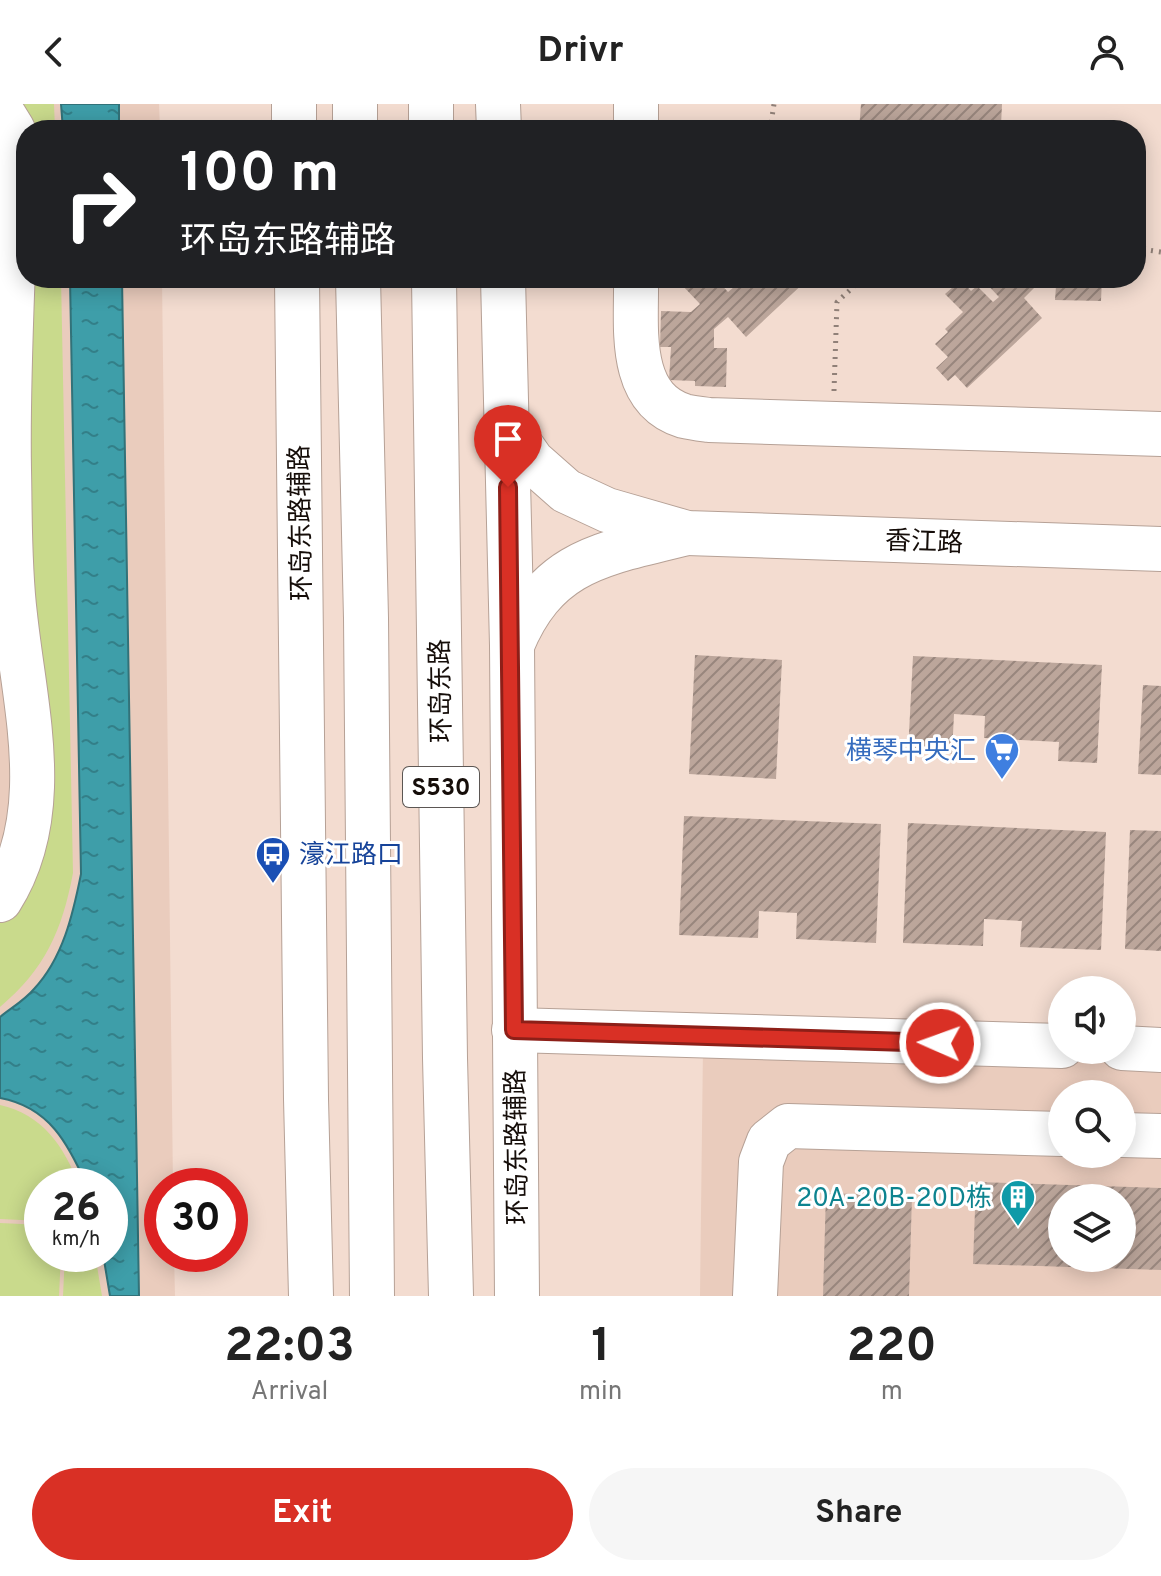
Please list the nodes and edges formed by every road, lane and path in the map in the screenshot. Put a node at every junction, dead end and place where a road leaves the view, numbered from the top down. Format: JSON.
{"nodes":[{"id":1,"x":0,"y":109,"type":"edge"},
{"id":2,"x":297,"y":288,"type":"edge"},
{"id":3,"x":358,"y":288,"type":"edge"},
{"id":4,"x":434,"y":288,"type":"edge"},
{"id":5,"x":503,"y":288,"type":"edge"},
{"id":6,"x":636,"y":288,"type":"edge"},
{"id":7,"x":852,"y":288,"type":"edge"},
{"id":8,"x":506,"y":424,"type":"junction"},
{"id":9,"x":833,"y":424,"type":"junction"},
{"id":10,"x":1161,"y":434,"type":"edge"},
{"id":11,"x":687,"y":533,"type":"junction"},
{"id":12,"x":1161,"y":549,"type":"edge"},
{"id":13,"x":512,"y":645,"type":"junction"},
{"id":14,"x":0,"y":900,"type":"edge"},
{"id":15,"x":514,"y":1030,"type":"junction"},
{"id":16,"x":1048,"y":1046,"type":"edge"},
{"id":17,"x":1136,"y":1049,"type":"edge"},
{"id":18,"x":1161,"y":1050,"type":"edge"},
{"id":19,"x":369,"y":1102,"type":"junction"},
{"id":20,"x":1048,"y":1134,"type":"edge"},
{"id":21,"x":1136,"y":1135,"type":"edge"},
{"id":22,"x":1161,"y":1136,"type":"edge"},
{"id":23,"x":311,"y":1296,"type":"edge"},
{"id":24,"x":337,"y":1296,"type":"edge"},
{"id":25,"x":372,"y":1296,"type":"edge"},
{"id":26,"x":451,"y":1296,"type":"edge"},
{"id":27,"x":517,"y":1296,"type":"edge"},
{"id":28,"x":755,"y":1296,"type":"edge"}],
"edges":[{"from":1,"to":14,"type":"main road"},
{"from":2,"to":23,"type":"main road","name":"环岛东路辅路"},
{"from":3,"to":19,"type":"main road","number":"S530"},
{"from":4,"to":26,"type":"main road","name":"环岛东路","number":"S530"},
{"from":5,"to":8,"type":"main road","name":"环岛东路辅路"},
{"from":6,"to":9,"type":"main road"},
{"from":7,"to":9,"type":"path"},
{"from":8,"to":11,"type":"main road"},
{"from":8,"to":13,"type":"main road","name":"环岛东路辅路"},
{"from":9,"to":10,"type":"main road"},
{"from":11,"to":12,"type":"main road","name":"香江路"},
{"from":11,"to":13,"type":"main road"},
{"from":13,"to":15,"type":"main road","name":"环岛东路辅路"},
{"from":15,"to":16,"type":"main road"},
{"from":15,"to":27,"type":"main road","name":"环岛东路辅路"},
{"from":17,"to":18,"type":"main road"},
{"from":19,"to":24,"type":"main road"},
{"from":19,"to":25,"type":"main road","number":"S530"},
{"from":20,"to":28,"type":"main road"},
{"from":21,"to":22,"type":"main road"}]}
